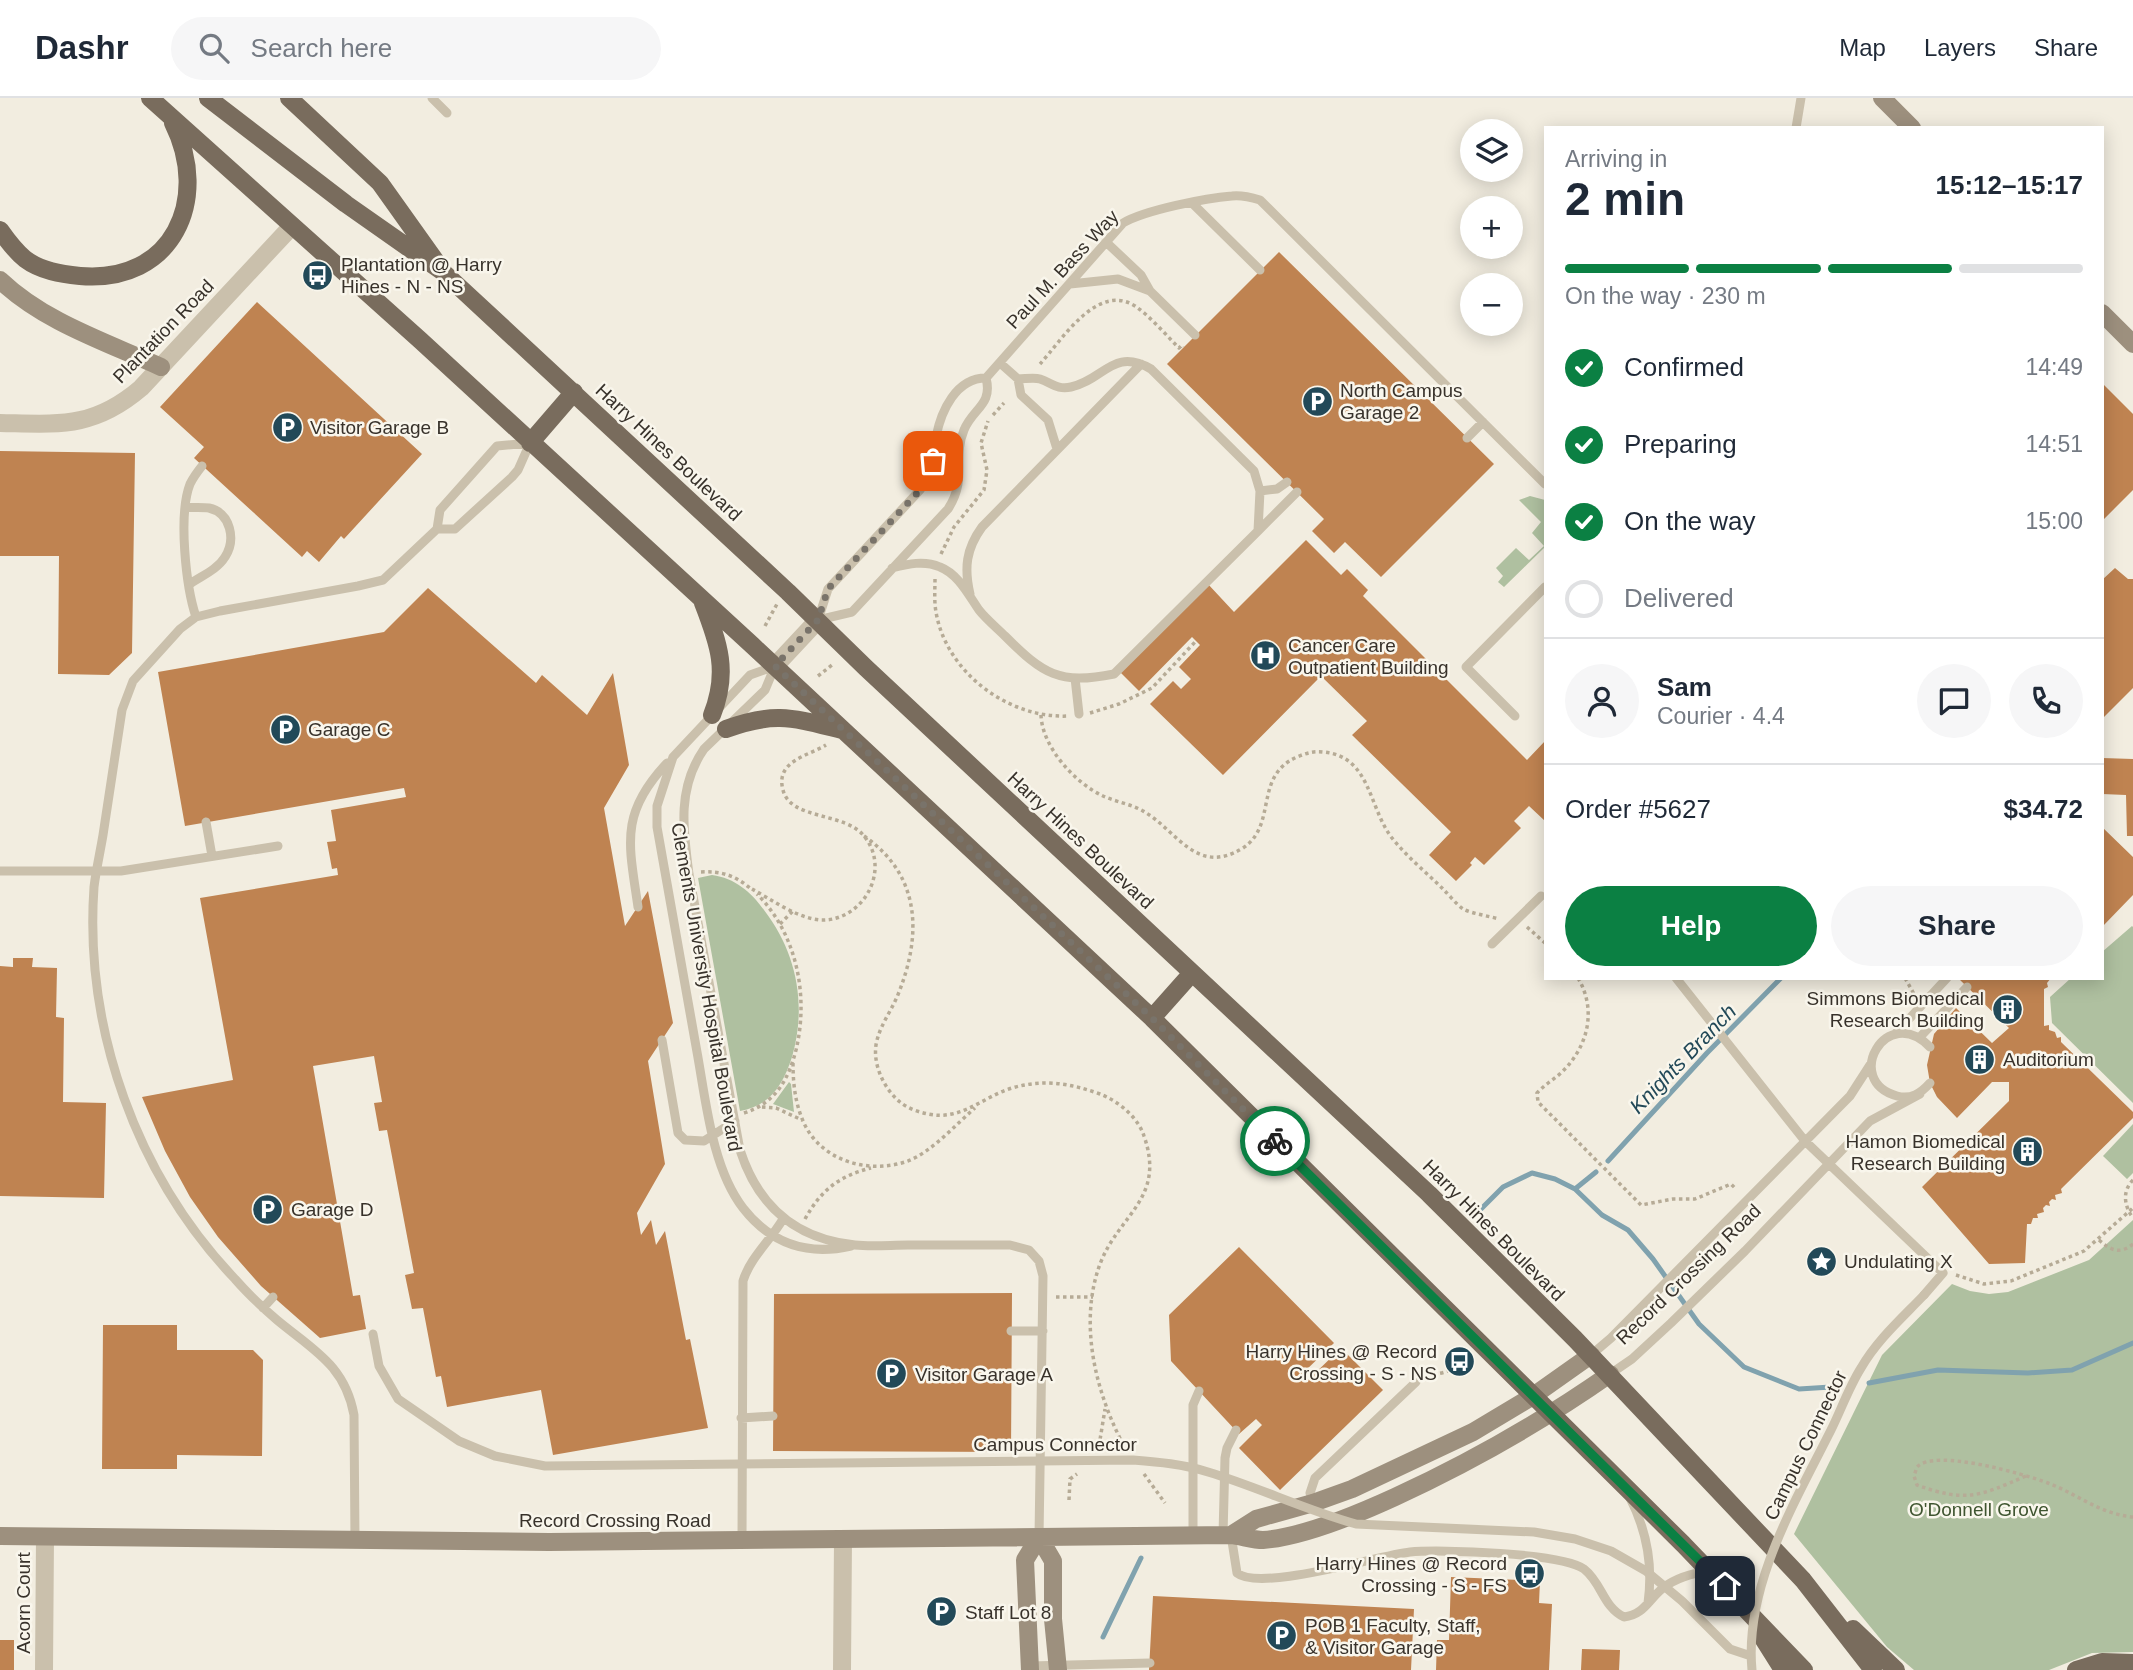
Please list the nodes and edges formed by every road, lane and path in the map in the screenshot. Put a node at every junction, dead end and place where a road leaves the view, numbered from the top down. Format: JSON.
{"nodes":[{"id":1,"x":150,"y":98,"type":"edge"},
{"id":2,"x":208,"y":98,"type":"edge"},
{"id":3,"x":289,"y":98,"type":"edge"},
{"id":4,"x":432,"y":98,"type":"edge"},
{"id":5,"x":1801,"y":98,"type":"edge"},
{"id":6,"x":1882,"y":98,"type":"edge"},
{"id":7,"x":447,"y":113,"type":"dead end"},
{"id":8,"x":170,"y":117,"type":"junction"},
{"id":9,"x":1796,"y":126,"type":"edge"},
{"id":10,"x":1910,"y":126,"type":"edge"},
{"id":11,"x":1192,"y":203,"type":"junction"},
{"id":12,"x":292,"y":226,"type":"junction"},
{"id":13,"x":0,"y":230,"type":"edge"},
{"id":14,"x":1106,"y":242,"type":"junction"},
{"id":15,"x":1260,"y":270,"type":"dead end"},
{"id":16,"x":443,"y":272,"type":"junction"},
{"id":17,"x":0,"y":280,"type":"edge"},
{"id":18,"x":1070,"y":284,"type":"junction"},
{"id":19,"x":1150,"y":291,"type":"junction"},
{"id":20,"x":2104,"y":315,"type":"edge"},
{"id":21,"x":1195,"y":335,"type":"dead end"},
{"id":22,"x":2133,"y":344,"type":"edge"},
{"id":23,"x":1184,"y":347,"type":"dead end"},
{"id":24,"x":1000,"y":363,"type":"junction"},
{"id":25,"x":1040,"y":364,"type":"dead end"},
{"id":26,"x":1141,"y":364,"type":"junction"},
{"id":27,"x":161,"y":367,"type":"junction"},
{"id":28,"x":986,"y":378,"type":"junction"},
{"id":29,"x":1018,"y":379,"type":"junction"},
{"id":30,"x":574,"y":391,"type":"junction"},
{"id":31,"x":1004,"y":403,"type":"dead end"},
{"id":32,"x":1483,"y":422,"type":"junction"},
{"id":33,"x":0,"y":423,"type":"edge"},
{"id":34,"x":1468,"y":438,"type":"dead end"},
{"id":35,"x":530,"y":443,"type":"junction"},
{"id":36,"x":1057,"y":449,"type":"junction"},
{"id":37,"x":202,"y":466,"type":"dead end"},
{"id":38,"x":1287,"y":482,"type":"dead end"},
{"id":39,"x":1544,"y":483,"type":"edge"},
{"id":40,"x":1260,"y":491,"type":"junction"},
{"id":41,"x":1297,"y":492,"type":"dead end"},
{"id":42,"x":187,"y":507,"type":"junction"},
{"id":43,"x":437,"y":529,"type":"junction"},
{"id":44,"x":1258,"y":531,"type":"junction"},
{"id":45,"x":940,"y":556,"type":"dead end"},
{"id":46,"x":892,"y":568,"type":"junction"},
{"id":47,"x":936,"y":574,"type":"dead end"},
{"id":48,"x":190,"y":584,"type":"junction"},
{"id":49,"x":1544,"y":588,"type":"edge"},
{"id":50,"x":970,"y":594,"type":"junction"},
{"id":51,"x":702,"y":600,"type":"junction"},
{"id":52,"x":777,"y":604,"type":"dead end"},
{"id":53,"x":196,"y":617,"type":"junction"},
{"id":54,"x":818,"y":620,"type":"junction"},
{"id":55,"x":765,"y":626,"type":"dead end"},
{"id":56,"x":1196,"y":641,"type":"dead end"},
{"id":57,"x":832,"y":665,"type":"dead end"},
{"id":58,"x":775,"y":666,"type":"junction"},
{"id":59,"x":818,"y":676,"type":"dead end"},
{"id":60,"x":1075,"y":678,"type":"junction"},
{"id":61,"x":1079,"y":714,"type":"junction"},
{"id":62,"x":712,"y":715,"type":"junction"},
{"id":63,"x":1041,"y":715,"type":"junction"},
{"id":64,"x":1515,"y":716,"type":"dead end"},
{"id":65,"x":726,"y":729,"type":"junction"},
{"id":66,"x":844,"y":731,"type":"junction"},
{"id":67,"x":828,"y":744,"type":"dead end"},
{"id":68,"x":673,"y":757,"type":"junction"},
{"id":69,"x":206,"y":822,"type":"dead end"},
{"id":70,"x":864,"y":836,"type":"junction"},
{"id":71,"x":278,"y":846,"type":"dead end"},
{"id":72,"x":212,"y":856,"type":"junction"},
{"id":73,"x":0,"y":871,"type":"edge"},
{"id":74,"x":96,"y":872,"type":"junction"},
{"id":75,"x":699,"y":872,"type":"dead end"},
{"id":76,"x":752,"y":889,"type":"junction"},
{"id":77,"x":1541,"y":896,"type":"dead end"},
{"id":78,"x":638,"y":907,"type":"dead end"},
{"id":79,"x":793,"y":911,"type":"junction"},
{"id":80,"x":1514,"y":923,"type":"junction"},
{"id":81,"x":779,"y":924,"type":"junction"},
{"id":82,"x":1544,"y":942,"type":"edge"},
{"id":83,"x":1492,"y":944,"type":"dead end"},
{"id":84,"x":1192,"y":973,"type":"junction"},
{"id":85,"x":1579,"y":980,"type":"edge"},
{"id":86,"x":1678,"y":980,"type":"edge"},
{"id":87,"x":1906,"y":980,"type":"edge"},
{"id":88,"x":1945,"y":980,"type":"edge"},
{"id":89,"x":1967,"y":987,"type":"dead end"},
{"id":90,"x":1914,"y":995,"type":"dead end"},
{"id":91,"x":1152,"y":1018,"type":"junction"},
{"id":92,"x":1895,"y":1034,"type":"junction"},
{"id":93,"x":1920,"y":1037,"type":"junction"},
{"id":94,"x":662,"y":1040,"type":"dead end"},
{"id":95,"x":1930,"y":1047,"type":"dead end"},
{"id":96,"x":793,"y":1061,"type":"junction"},
{"id":97,"x":1870,"y":1065,"type":"junction"},
{"id":98,"x":1930,"y":1083,"type":"dead end"},
{"id":99,"x":1920,"y":1094,"type":"junction"},
{"id":100,"x":978,"y":1105,"type":"junction"},
{"id":101,"x":762,"y":1107,"type":"junction"},
{"id":102,"x":737,"y":1118,"type":"junction"},
{"id":103,"x":802,"y":1120,"type":"junction"},
{"id":104,"x":713,"y":1137,"type":"junction"},
{"id":105,"x":1805,"y":1141,"type":"junction"},
{"id":106,"x":1829,"y":1164,"type":"junction"},
{"id":107,"x":873,"y":1167,"type":"junction"},
{"id":108,"x":2133,"y":1180,"type":"edge"},
{"id":109,"x":1737,"y":1189,"type":"dead end"},
{"id":110,"x":2133,"y":1208,"type":"edge"},
{"id":111,"x":2129,"y":1212,"type":"junction"},
{"id":112,"x":2133,"y":1218,"type":"edge"},
{"id":113,"x":783,"y":1219,"type":"junction"},
{"id":114,"x":803,"y":1223,"type":"dead end"},
{"id":115,"x":772,"y":1237,"type":"junction"},
{"id":116,"x":2098,"y":1240,"type":"junction"},
{"id":117,"x":855,"y":1245,"type":"junction"},
{"id":118,"x":2133,"y":1245,"type":"edge"},
{"id":119,"x":1943,"y":1273,"type":"junction"},
{"id":120,"x":1043,"y":1296,"type":"junction"},
{"id":121,"x":273,"y":1297,"type":"dead end"},
{"id":122,"x":1093,"y":1297,"type":"junction"},
{"id":123,"x":263,"y":1308,"type":"junction"},
{"id":124,"x":1012,"y":1331,"type":"dead end"},
{"id":125,"x":1043,"y":1331,"type":"junction"},
{"id":126,"x":373,"y":1334,"type":"dead end"},
{"id":127,"x":1591,"y":1355,"type":"junction"},
{"id":128,"x":1466,"y":1360,"type":"dead end"},
{"id":129,"x":1610,"y":1374,"type":"junction"},
{"id":130,"x":1418,"y":1377,"type":"joint"},
{"id":131,"x":1199,"y":1391,"type":"dead end"},
{"id":132,"x":1533,"y":1396,"type":"junction"},
{"id":133,"x":1551,"y":1415,"type":"junction"},
{"id":134,"x":773,"y":1416,"type":"dead end"},
{"id":135,"x":741,"y":1418,"type":"junction"},
{"id":136,"x":1236,"y":1430,"type":"dead end"},
{"id":137,"x":1126,"y":1450,"type":"dead end"},
{"id":138,"x":1142,"y":1473,"type":"dead end"},
{"id":139,"x":2026,"y":1476,"type":"junction"},
{"id":140,"x":1623,"y":1485,"type":"junction"},
{"id":141,"x":1165,"y":1503,"type":"dead end"},
{"id":142,"x":1312,"y":1503,"type":"junction"},
{"id":143,"x":2133,"y":1517,"type":"edge"},
{"id":144,"x":1193,"y":1535,"type":"junction"},
{"id":145,"x":1227,"y":1535,"type":"junction"},
{"id":146,"x":0,"y":1536,"type":"edge"},
{"id":147,"x":45,"y":1537,"type":"junction"},
{"id":148,"x":1039,"y":1537,"type":"junction"},
{"id":149,"x":843,"y":1538,"type":"junction"},
{"id":150,"x":742,"y":1540,"type":"junction"},
{"id":151,"x":355,"y":1541,"type":"junction"},
{"id":152,"x":1710,"y":1571,"type":"junction"},
{"id":153,"x":1802,"y":1580,"type":"junction"},
{"id":154,"x":1741,"y":1602,"type":"junction"},
{"id":155,"x":1647,"y":1605,"type":"junction"},
{"id":156,"x":1751,"y":1656,"type":"junction"},
{"id":157,"x":1150,"y":1663,"type":"dead end"},
{"id":158,"x":2133,"y":1663,"type":"edge"},
{"id":159,"x":1030,"y":1668,"type":"edge"},
{"id":160,"x":1057,"y":1668,"type":"edge"},
{"id":161,"x":44,"y":1670,"type":"edge"},
{"id":162,"x":842,"y":1670,"type":"edge"},
{"id":163,"x":1752,"y":1670,"type":"edge"},
{"id":164,"x":1783,"y":1670,"type":"edge"},
{"id":165,"x":1804,"y":1670,"type":"edge"},
{"id":166,"x":1873,"y":1670,"type":"edge"},
{"id":167,"x":1896,"y":1670,"type":"edge"},
{"id":168,"x":2076,"y":1670,"type":"edge"}],
"edges":[{"from":1,"to":8,"type":"main road"},
{"from":2,"to":16,"type":"main road","name":"Harry Hines Boulevard"},
{"from":3,"to":16,"type":"main road"},
{"from":4,"to":7,"type":"lane"},
{"from":5,"to":9,"type":"lane"},
{"from":6,"to":10,"type":"street"},
{"from":8,"to":12,"type":"main road"},
{"from":8,"to":13,"type":"main road"},
{"from":11,"to":14,"type":"lane","name":"Paul M. Bass Way"},
{"from":11,"to":15,"type":"lane"},
{"from":11,"to":32,"type":"lane","name":"Paul M. Bass Way"},
{"from":12,"to":27,"type":"street","name":"Plantation Road"},
{"from":12,"to":35,"type":"main road"},
{"from":14,"to":18,"type":"lane","name":"Paul M. Bass Way"},
{"from":14,"to":19,"type":"lane"},
{"from":16,"to":30,"type":"main road","name":"Harry Hines Boulevard"},
{"from":17,"to":27,"type":"street"},
{"from":18,"to":19,"type":"lane"},
{"from":18,"to":24,"type":"lane","name":"Paul M. Bass Way"},
{"from":19,"to":21,"type":"lane"},
{"from":20,"to":22,"type":"street"},
{"from":23,"to":25,"type":"path"},
{"from":24,"to":28,"type":"lane","name":"Paul M. Bass Way"},
{"from":24,"to":29,"type":"lane"},
{"from":26,"to":29,"type":"lane"},
{"from":26,"to":36,"type":"lane"},
{"from":26,"to":40,"type":"lane"},
{"from":27,"to":33,"type":"street","name":"Plantation Road"},
{"from":28,"to":46,"type":"lane","name":"Paul M. Bass Way"},
{"from":28,"to":54,"type":"lane","name":"Paul M. Bass Way"},
{"from":29,"to":36,"type":"lane"},
{"from":30,"to":35,"type":"main road"},
{"from":30,"to":54,"type":"main road","name":"Harry Hines Boulevard"},
{"from":31,"to":45,"type":"path"},
{"from":32,"to":34,"type":"lane"},
{"from":32,"to":39,"type":"lane"},
{"from":35,"to":43,"type":"lane"},
{"from":35,"to":43,"type":"lane"},
{"from":35,"to":51,"type":"main road"},
{"from":36,"to":50,"type":"lane"},
{"from":37,"to":42,"type":"lane"},
{"from":38,"to":40,"type":"lane"},
{"from":40,"to":44,"type":"lane"},
{"from":41,"to":44,"type":"lane"},
{"from":42,"to":48,"type":"lane"},
{"from":42,"to":48,"type":"lane"},
{"from":43,"to":53,"type":"lane"},
{"from":44,"to":60,"type":"lane"},
{"from":46,"to":50,"type":"lane"},
{"from":46,"to":54,"type":"lane","name":"Paul M. Bass Way"},
{"from":47,"to":63,"type":"path"},
{"from":48,"to":53,"type":"lane"},
{"from":49,"to":64,"type":"lane"},
{"from":50,"to":60,"type":"lane"},
{"from":51,"to":58,"type":"main road"},
{"from":51,"to":62,"type":"main road"},
{"from":52,"to":55,"type":"path"},
{"from":53,"to":74,"type":"lane"},
{"from":54,"to":58,"type":"street"},
{"from":54,"to":84,"type":"main road","name":"Harry Hines Boulevard"},
{"from":56,"to":61,"type":"path"},
{"from":57,"to":59,"type":"path"},
{"from":58,"to":62,"type":"lane","name":"Clements University Hospital Boulevard"},
{"from":58,"to":65,"type":"lane","name":"Clements University Hospital Boulevard"},
{"from":58,"to":66,"type":"main road"},
{"from":60,"to":61,"type":"lane"},
{"from":61,"to":63,"type":"path"},
{"from":62,"to":68,"type":"lane","name":"Clements University Hospital Boulevard"},
{"from":63,"to":80,"type":"path"},
{"from":65,"to":66,"type":"main road"},
{"from":65,"to":102,"type":"lane","name":"Clements University Hospital Boulevard"},
{"from":66,"to":91,"type":"main road"},
{"from":67,"to":70,"type":"path"},
{"from":68,"to":78,"type":"lane"},
{"from":68,"to":104,"type":"lane","name":"Clements University Hospital Boulevard"},
{"from":69,"to":72,"type":"lane"},
{"from":70,"to":79,"type":"path"},
{"from":70,"to":100,"type":"path"},
{"from":71,"to":72,"type":"lane"},
{"from":72,"to":74,"type":"lane"},
{"from":73,"to":74,"type":"lane"},
{"from":74,"to":123,"type":"lane"},
{"from":75,"to":76,"type":"path"},
{"from":76,"to":79,"type":"path"},
{"from":76,"to":81,"type":"path"},
{"from":77,"to":80,"type":"lane"},
{"from":79,"to":81,"type":"path"},
{"from":80,"to":82,"type":"path"},
{"from":80,"to":83,"type":"lane"},
{"from":81,"to":96,"type":"path"},
{"from":84,"to":91,"type":"main road"},
{"from":84,"to":127,"type":"main road","name":"Harry Hines Boulevard"},
{"from":85,"to":109,"type":"path"},
{"from":86,"to":105,"type":"lane"},
{"from":87,"to":90,"type":"path"},
{"from":88,"to":92,"type":"lane","name":"Record Crossing Road"},
{"from":89,"to":93,"type":"lane"},
{"from":91,"to":132,"type":"main road"},
{"from":92,"to":93,"type":"lane"},
{"from":92,"to":97,"type":"lane","name":"Record Crossing Road"},
{"from":93,"to":95,"type":"lane"},
{"from":94,"to":104,"type":"lane"},
{"from":96,"to":101,"type":"path"},
{"from":96,"to":103,"type":"path"},
{"from":97,"to":99,"type":"lane"},
{"from":97,"to":105,"type":"lane","name":"Record Crossing Road"},
{"from":98,"to":99,"type":"lane","name":"Record Crossing Road"},
{"from":99,"to":106,"type":"lane","name":"Record Crossing Road"},
{"from":100,"to":107,"type":"path"},
{"from":100,"to":122,"type":"path"},
{"from":101,"to":102,"type":"path"},
{"from":101,"to":103,"type":"path"},
{"from":102,"to":104,"type":"lane"},
{"from":102,"to":113,"type":"lane","name":"Clements University Hospital Boulevard"},
{"from":103,"to":107,"type":"path"},
{"from":104,"to":115,"type":"lane","name":"Clements University Hospital Boulevard"},
{"from":105,"to":106,"type":"lane"},
{"from":105,"to":127,"type":"lane","name":"Record Crossing Road"},
{"from":106,"to":119,"type":"lane"},
{"from":106,"to":129,"type":"lane","name":"Record Crossing Road"},
{"from":107,"to":114,"type":"path"},
{"from":108,"to":111,"type":"path"},
{"from":110,"to":111,"type":"path"},
{"from":111,"to":112,"type":"path"},
{"from":111,"to":116,"type":"path"},
{"from":113,"to":115,"type":"lane"},
{"from":113,"to":117,"type":"lane"},
{"from":115,"to":117,"type":"lane"},
{"from":115,"to":135,"type":"lane"},
{"from":116,"to":118,"type":"path"},
{"from":116,"to":119,"type":"path"},
{"from":117,"to":120,"type":"lane"},
{"from":119,"to":156,"type":"lane","name":"Campus Connector","bridge":true},
{"from":120,"to":122,"type":"path"},
{"from":120,"to":125,"type":"lane"},
{"from":121,"to":123,"type":"lane"},
{"from":122,"to":137,"type":"path"},
{"from":123,"to":151,"type":"lane"},
{"from":124,"to":125,"type":"lane"},
{"from":125,"to":148,"type":"lane"},
{"from":126,"to":156,"type":"lane","name":"Campus Connector","bridge":true},
{"from":127,"to":129,"type":"main road","name":"Harry Hines Boulevard"},
{"from":127,"to":132,"type":"street","name":"Record Crossing Road"},
{"from":128,"to":130,"type":"path"},
{"from":129,"to":133,"type":"street","name":"Record Crossing Road"},
{"from":129,"to":153,"type":"main road","name":"Harry Hines Boulevard"},
{"from":130,"to":142,"type":"lane"},
{"from":131,"to":144,"type":"lane"},
{"from":132,"to":133,"type":"main road"},
{"from":132,"to":142,"type":"street","name":"Record Crossing Road"},
{"from":133,"to":140,"type":"main road"},
{"from":133,"to":145,"type":"street","name":"Record Crossing Road"},
{"from":134,"to":135,"type":"lane"},
{"from":135,"to":150,"type":"lane"},
{"from":136,"to":145,"type":"lane"},
{"from":138,"to":141,"type":"path"},
{"from":139,"to":139,"type":"path"},
{"from":139,"to":143,"type":"path"},
{"from":140,"to":152,"type":"main road"},
{"from":140,"to":155,"type":"lane"},
{"from":142,"to":145,"type":"street","name":"Record Crossing Road"},
{"from":144,"to":145,"type":"street","name":"Record Crossing Road"},
{"from":144,"to":148,"type":"street","name":"Record Crossing Road"},
{"from":145,"to":155,"type":"lane"},
{"from":146,"to":147,"type":"street","name":"Record Crossing Road"},
{"from":147,"to":151,"type":"street","name":"Record Crossing Road"},
{"from":147,"to":161,"type":"street","name":"Acorn Court"},
{"from":148,"to":149,"type":"street","name":"Record Crossing Road"},
{"from":148,"to":159,"type":"street"},
{"from":148,"to":160,"type":"street"},
{"from":149,"to":150,"type":"street","name":"Record Crossing Road"},
{"from":149,"to":162,"type":"street"},
{"from":150,"to":151,"type":"street","name":"Record Crossing Road"},
{"from":152,"to":154,"type":"main road"},
{"from":152,"to":155,"type":"lane"},
{"from":153,"to":166,"type":"main road","name":"Harry Hines Boulevard"},
{"from":153,"to":167,"type":"main road"},
{"from":154,"to":164,"type":"main road"},
{"from":154,"to":165,"type":"main road"},
{"from":156,"to":163,"type":"lane","name":"Campus Connector","bridge":true},
{"from":157,"to":160,"type":"lane"},
{"from":158,"to":168,"type":"main road"},
{"from":159,"to":160,"type":"lane"}]}
